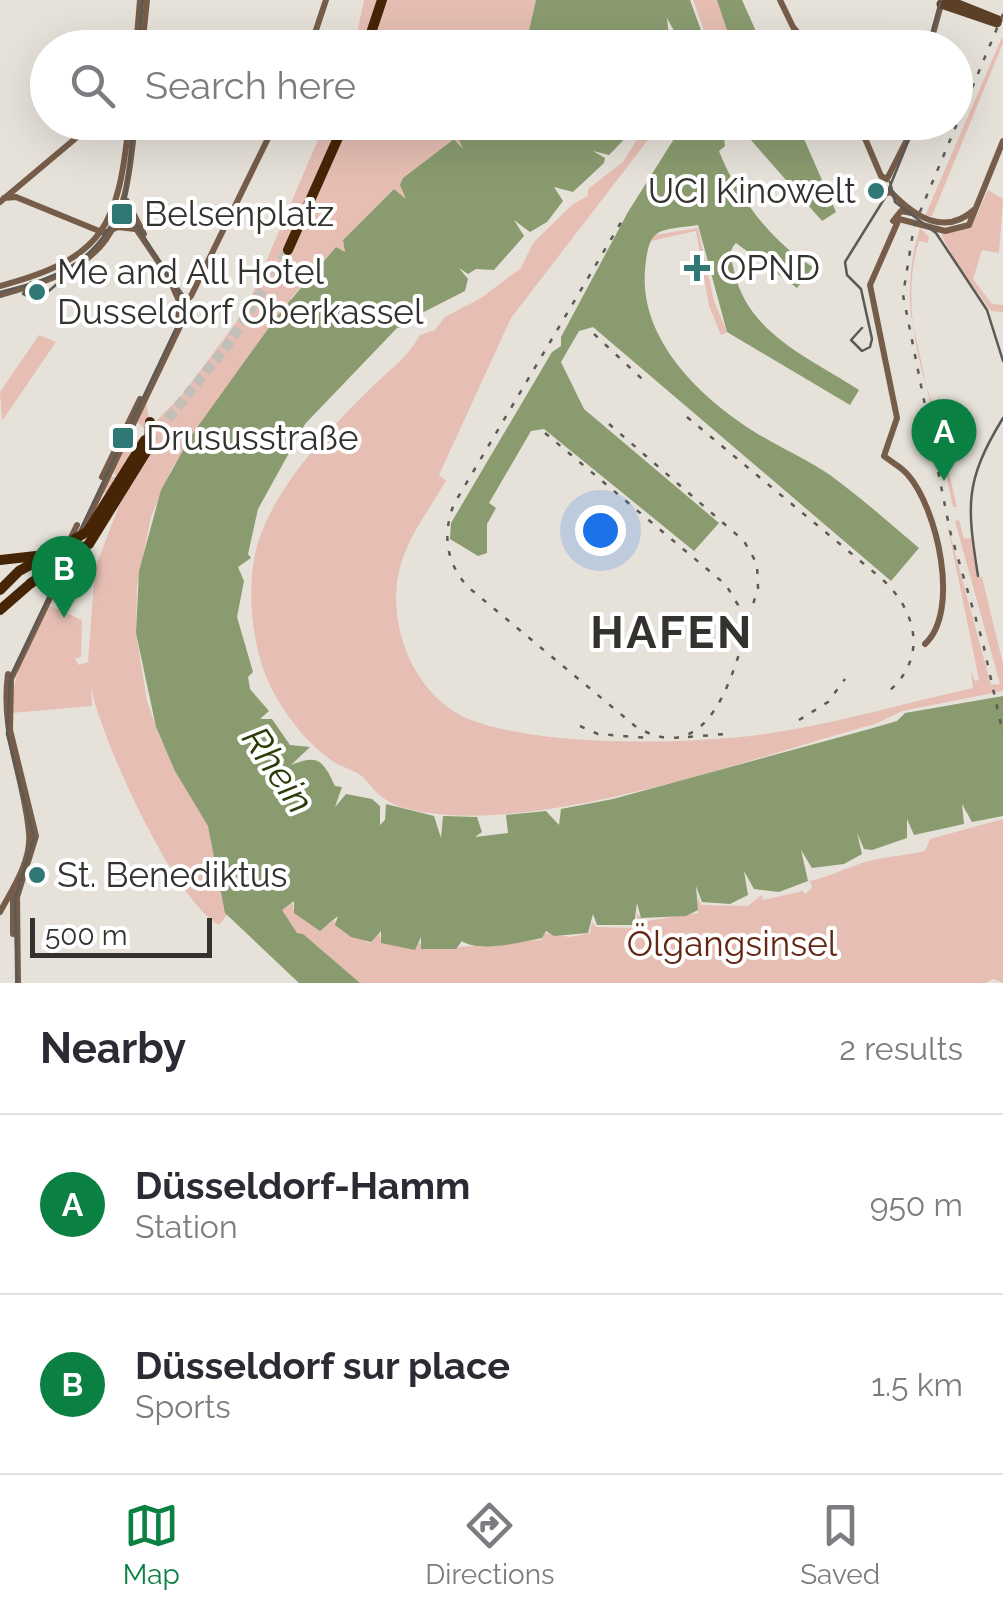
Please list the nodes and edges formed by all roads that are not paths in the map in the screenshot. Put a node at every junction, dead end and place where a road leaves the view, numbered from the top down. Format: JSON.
{"nodes":[{"id":1,"x":144,"y":0,"type":"edge"},
{"id":2,"x":326,"y":0,"type":"edge"},
{"id":3,"x":381,"y":0,"type":"edge"},
{"id":4,"x":781,"y":1,"type":"edge"},
{"id":5,"x":944,"y":1,"type":"edge"},
{"id":6,"x":984,"y":17,"type":"dead end"},
{"id":7,"x":1000,"y":23,"type":"edge"},
{"id":8,"x":141,"y":30,"type":"edge"},
{"id":9,"x":316,"y":30,"type":"edge"},
{"id":10,"x":370,"y":30,"type":"edge"},
{"id":11,"x":795,"y":30,"type":"edge"},
{"id":12,"x":934,"y":30,"type":"edge"},
{"id":13,"x":75,"y":140,"type":"edge"},
{"id":14,"x":130,"y":140,"type":"edge"},
{"id":15,"x":267,"y":140,"type":"edge"},
{"id":16,"x":334,"y":140,"type":"edge"},
{"id":17,"x":866,"y":140,"type":"edge"},
{"id":18,"x":907,"y":140,"type":"edge"},
{"id":19,"x":1003,"y":141,"type":"edge"},
{"id":20,"x":885,"y":193,"type":"dead end"},
{"id":21,"x":14,"y":194,"type":"junction"},
{"id":22,"x":124,"y":195,"type":"junction"},
{"id":23,"x":2,"y":200,"type":"edge"},
{"id":24,"x":122,"y":209,"type":"junction"},
{"id":25,"x":912,"y":213,"type":"junction"},
{"id":26,"x":137,"y":226,"type":"junction"},
{"id":27,"x":955,"y":226,"type":"junction"},
{"id":28,"x":107,"y":234,"type":"junction"},
{"id":29,"x":286,"y":249,"type":"tunnel mouth"},
{"id":30,"x":168,"y":276,"type":"junction"},
{"id":31,"x":1,"y":290,"type":"edge"},
{"id":32,"x":182,"y":306,"type":"junction"},
{"id":33,"x":876,"y":321,"type":"junction"},
{"id":34,"x":167,"y":353,"type":"junction"},
{"id":35,"x":150,"y":422,"type":"joint"},
{"id":36,"x":106,"y":472,"type":"junction"},
{"id":37,"x":83,"y":528,"type":"junction"},
{"id":38,"x":88,"y":545,"type":"junction"},
{"id":39,"x":60,"y":555,"type":"junction"},
{"id":40,"x":4,"y":560,"type":"edge"},
{"id":41,"x":62,"y":569,"type":"junction"},
{"id":42,"x":0,"y":589,"type":"edge"},
{"id":43,"x":0,"y":610,"type":"edge"},
{"id":44,"x":925,"y":644,"type":"dead end"},
{"id":45,"x":2,"y":718,"type":"edge"},
{"id":46,"x":5,"y":908,"type":"edge"},
{"id":47,"x":16,"y":983,"type":"edge"}],
"edges":[{"from":1,"to":8,"type":"main road"},
{"from":2,"to":9,"type":"main road"},
{"from":3,"to":10,"type":"highway"},
{"from":4,"to":11,"type":"main road"},
{"from":5,"to":7,"type":"main road"},
{"from":5,"to":12,"type":"main road"},
{"from":6,"to":7,"type":"main road"},
{"from":13,"to":21,"type":"main road"},
{"from":14,"to":22,"type":"main road"},
{"from":15,"to":32,"type":"main road"},
{"from":16,"to":29,"type":"highway"},
{"from":17,"to":18,"type":"main road"},
{"from":19,"to":27,"type":"main road"},
{"from":20,"to":25,"type":"main road"},
{"from":21,"to":23,"type":"main road"},
{"from":21,"to":28,"type":"main road"},
{"from":22,"to":24,"type":"main road"},
{"from":22,"to":26,"type":"main road"},
{"from":22,"to":28,"type":"main road"},
{"from":24,"to":26,"type":"main road"},
{"from":24,"to":28,"type":"main road"},
{"from":25,"to":27,"type":"main road"},
{"from":25,"to":33,"type":"main road"},
{"from":26,"to":28,"type":"main road"},
{"from":26,"to":30,"type":"main road"},
{"from":27,"to":33,"type":"main road"},
{"from":28,"to":31,"type":"main road"},
{"from":30,"to":32,"type":"main road"},
{"from":30,"to":32,"type":"main road"},
{"from":32,"to":34,"type":"main road"},
{"from":32,"to":36,"type":"main road"},
{"from":33,"to":44,"type":"main road"},
{"from":34,"to":35,"type":"main road"},
{"from":34,"to":36,"type":"main road"},
{"from":35,"to":38,"type":"highway"},
{"from":36,"to":37,"type":"main road"},
{"from":36,"to":41,"type":"main road"},
{"from":37,"to":38,"type":"highway"},
{"from":37,"to":39,"type":"highway","bridge":true},
{"from":37,"to":39,"type":"main road"},
{"from":38,"to":43,"type":"highway","bridge":true},
{"from":39,"to":40,"type":"highway"},
{"from":39,"to":41,"type":"main road"},
{"from":39,"to":42,"type":"highway"},
{"from":39,"to":45,"type":"main road"},
{"from":41,"to":45,"type":"main road"},
{"from":45,"to":46,"type":"main road"},
{"from":46,"to":47,"type":"main road"}]}
